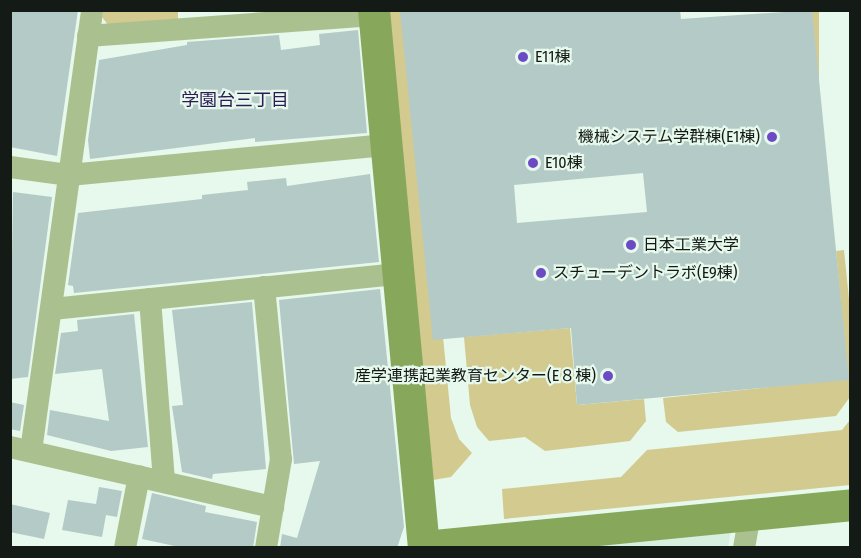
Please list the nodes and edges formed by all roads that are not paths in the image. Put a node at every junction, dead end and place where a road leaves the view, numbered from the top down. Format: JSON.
{"nodes":[{"id":1,"x":92,"y":10,"type":"edge"},
{"id":2,"x":374,"y":13,"type":"edge"},
{"id":3,"x":88,"y":36,"type":"junction"},
{"id":4,"x":386,"y":145,"type":"junction"},
{"id":5,"x":10,"y":167,"type":"edge"},
{"id":6,"x":69,"y":175,"type":"junction"},
{"id":7,"x":398,"y":274,"type":"junction"},
{"id":8,"x":264,"y":287,"type":"junction"},
{"id":9,"x":150,"y":299,"type":"junction"},
{"id":10,"x":52,"y":309,"type":"junction"},
{"id":11,"x":20,"y":449,"type":"edge"},
{"id":12,"x":139,"y":476,"type":"junction"},
{"id":13,"x":164,"y":481,"type":"junction"},
{"id":14,"x":850,"y":505,"type":"edge"},
{"id":15,"x":273,"y":507,"type":"junction"},
{"id":16,"x":750,"y":515,"type":"junction"},
{"id":17,"x":424,"y":547,"type":"edge"},
{"id":18,"x":125,"y":548,"type":"edge"},
{"id":19,"x":266,"y":548,"type":"edge"},
{"id":20,"x":744,"y":548,"type":"edge"}],
"edges":[{"from":1,"to":3,"type":"street"},
{"from":2,"to":3,"type":"street"},
{"from":2,"to":4,"type":"street"},
{"from":3,"to":6,"type":"street"},
{"from":4,"to":6,"type":"street"},
{"from":4,"to":7,"type":"street"},
{"from":5,"to":6,"type":"street"},
{"from":6,"to":10,"type":"street"},
{"from":7,"to":8,"type":"street"},
{"from":7,"to":17,"type":"street"},
{"from":8,"to":9,"type":"street"},
{"from":8,"to":15,"type":"street"},
{"from":9,"to":10,"type":"street"},
{"from":9,"to":13,"type":"street"},
{"from":10,"to":11,"type":"street"},
{"from":11,"to":12,"type":"street"},
{"from":12,"to":13,"type":"street"},
{"from":12,"to":18,"type":"street"},
{"from":13,"to":15,"type":"street"},
{"from":14,"to":16,"type":"street"},
{"from":15,"to":19,"type":"street"},
{"from":16,"to":17,"type":"street"},
{"from":16,"to":20,"type":"street"}]}
